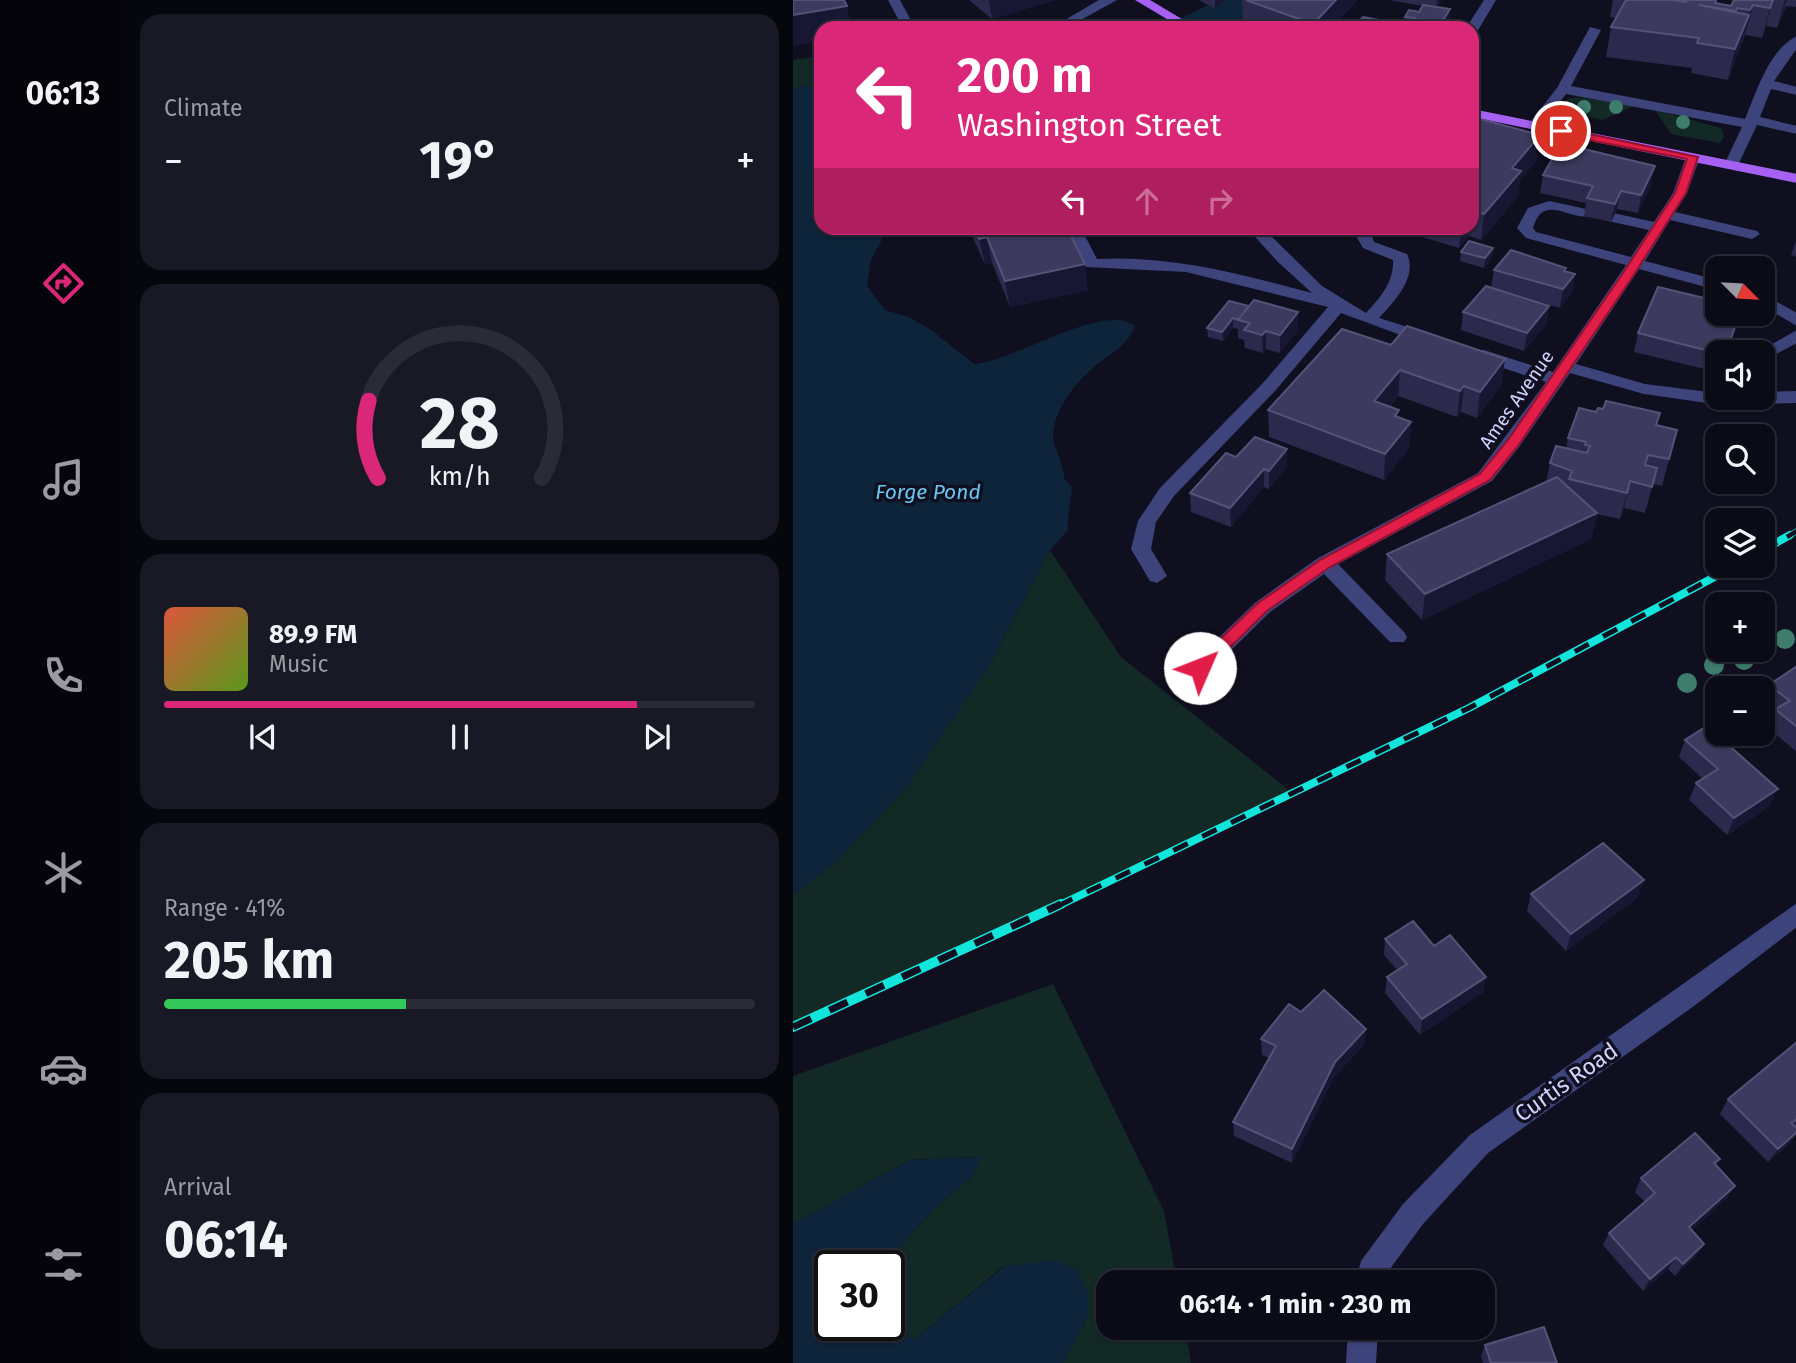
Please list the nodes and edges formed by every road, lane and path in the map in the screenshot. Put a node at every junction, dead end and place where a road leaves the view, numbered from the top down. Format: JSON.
{"nodes":[{"id":1,"x":894,"y":0,"type":"edge"},
{"id":2,"x":1111,"y":0,"type":"edge"},
{"id":3,"x":1141,"y":0,"type":"edge"},
{"id":4,"x":1490,"y":0,"type":"edge"},
{"id":5,"x":905,"y":21,"type":"edge"},
{"id":6,"x":1069,"y":21,"type":"edge"},
{"id":7,"x":1179,"y":21,"type":"edge"},
{"id":8,"x":1477,"y":21,"type":"edge"},
{"id":9,"x":1595,"y":30,"type":"dead end"},
{"id":10,"x":1796,"y":40,"type":"edge"},
{"id":11,"x":1768,"y":84,"type":"junction"},
{"id":12,"x":1563,"y":89,"type":"junction"},
{"id":13,"x":1796,"y":91,"type":"edge"},
{"id":14,"x":1479,"y":115,"type":"edge"},
{"id":15,"x":1752,"y":122,"type":"junction"},
{"id":16,"x":1534,"y":126,"type":"junction"},
{"id":17,"x":1796,"y":130,"type":"edge"},
{"id":18,"x":1693,"y":157,"type":"junction"},
{"id":19,"x":1732,"y":165,"type":"junction"},
{"id":20,"x":1796,"y":178,"type":"edge"},
{"id":21,"x":1582,"y":209,"type":"dead end"},
{"id":22,"x":1617,"y":217,"type":"edge"},
{"id":23,"x":1662,"y":221,"type":"junction"},
{"id":24,"x":1752,"y":234,"type":"dead end"},
{"id":25,"x":1078,"y":235,"type":"edge"},
{"id":26,"x":1261,"y":235,"type":"edge"},
{"id":27,"x":1365,"y":235,"type":"edge"},
{"id":28,"x":1635,"y":265,"type":"junction"},
{"id":29,"x":1705,"y":282,"type":"edge"},
{"id":30,"x":1339,"y":305,"type":"junction"},
{"id":31,"x":1775,"y":307,"type":"edge"},
{"id":32,"x":1796,"y":321,"type":"edge"},
{"id":33,"x":1376,"y":322,"type":"junction"},
{"id":34,"x":1796,"y":335,"type":"edge"},
{"id":35,"x":1775,"y":348,"type":"edge"},
{"id":36,"x":1561,"y":372,"type":"junction"},
{"id":37,"x":1705,"y":397,"type":"edge"},
{"id":38,"x":1796,"y":397,"type":"edge"},
{"id":39,"x":1775,"y":398,"type":"edge"},
{"id":40,"x":1325,"y":563,"type":"junction"},
{"id":41,"x":1157,"y":576,"type":"dead end"},
{"id":42,"x":1397,"y":637,"type":"dead end"},
{"id":43,"x":1200,"y":668,"type":"dead end"},
{"id":44,"x":1796,"y":913,"type":"edge"},
{"id":45,"x":1372,"y":1270,"type":"edge"},
{"id":46,"x":1362,"y":1340,"type":"edge"},
{"id":47,"x":1361,"y":1363,"type":"edge"}],
"edges":[{"from":1,"to":5,"type":"street"},
{"from":2,"to":6,"type":"street"},
{"from":3,"to":7,"type":"main road"},
{"from":4,"to":8,"type":"street"},
{"from":9,"to":12,"type":"street"},
{"from":10,"to":11,"type":"street"},
{"from":11,"to":13,"type":"street"},
{"from":11,"to":15,"type":"street"},
{"from":12,"to":15,"type":"street"},
{"from":12,"to":16,"type":"street"},
{"from":14,"to":16,"type":"main road"},
{"from":15,"to":17,"type":"street"},
{"from":15,"to":19,"type":"street"},
{"from":16,"to":18,"type":"main road"},
{"from":18,"to":19,"type":"main road"},
{"from":18,"to":23,"type":"street","name":"Ames Avenue"},
{"from":19,"to":20,"type":"main road"},
{"from":21,"to":28,"type":"street"},
{"from":22,"to":23,"type":"street"},
{"from":23,"to":24,"type":"street"},
{"from":23,"to":28,"type":"street","name":"Ames Avenue"},
{"from":25,"to":30,"type":"street"},
{"from":26,"to":30,"type":"street"},
{"from":27,"to":33,"type":"street"},
{"from":28,"to":29,"type":"street"},
{"from":28,"to":36,"type":"street","name":"Ames Avenue"},
{"from":30,"to":33,"type":"street"},
{"from":30,"to":41,"type":"street"},
{"from":31,"to":32,"type":"street"},
{"from":33,"to":36,"type":"street"},
{"from":34,"to":35,"type":"street"},
{"from":36,"to":37,"type":"street"},
{"from":36,"to":40,"type":"street","name":"Ames Avenue"},
{"from":38,"to":39,"type":"street"},
{"from":40,"to":42,"type":"street"},
{"from":40,"to":43,"type":"street","name":"Ames Avenue"},
{"from":44,"to":45,"type":"street","name":"Curtis Road"},
{"from":46,"to":47,"type":"street"}]}
